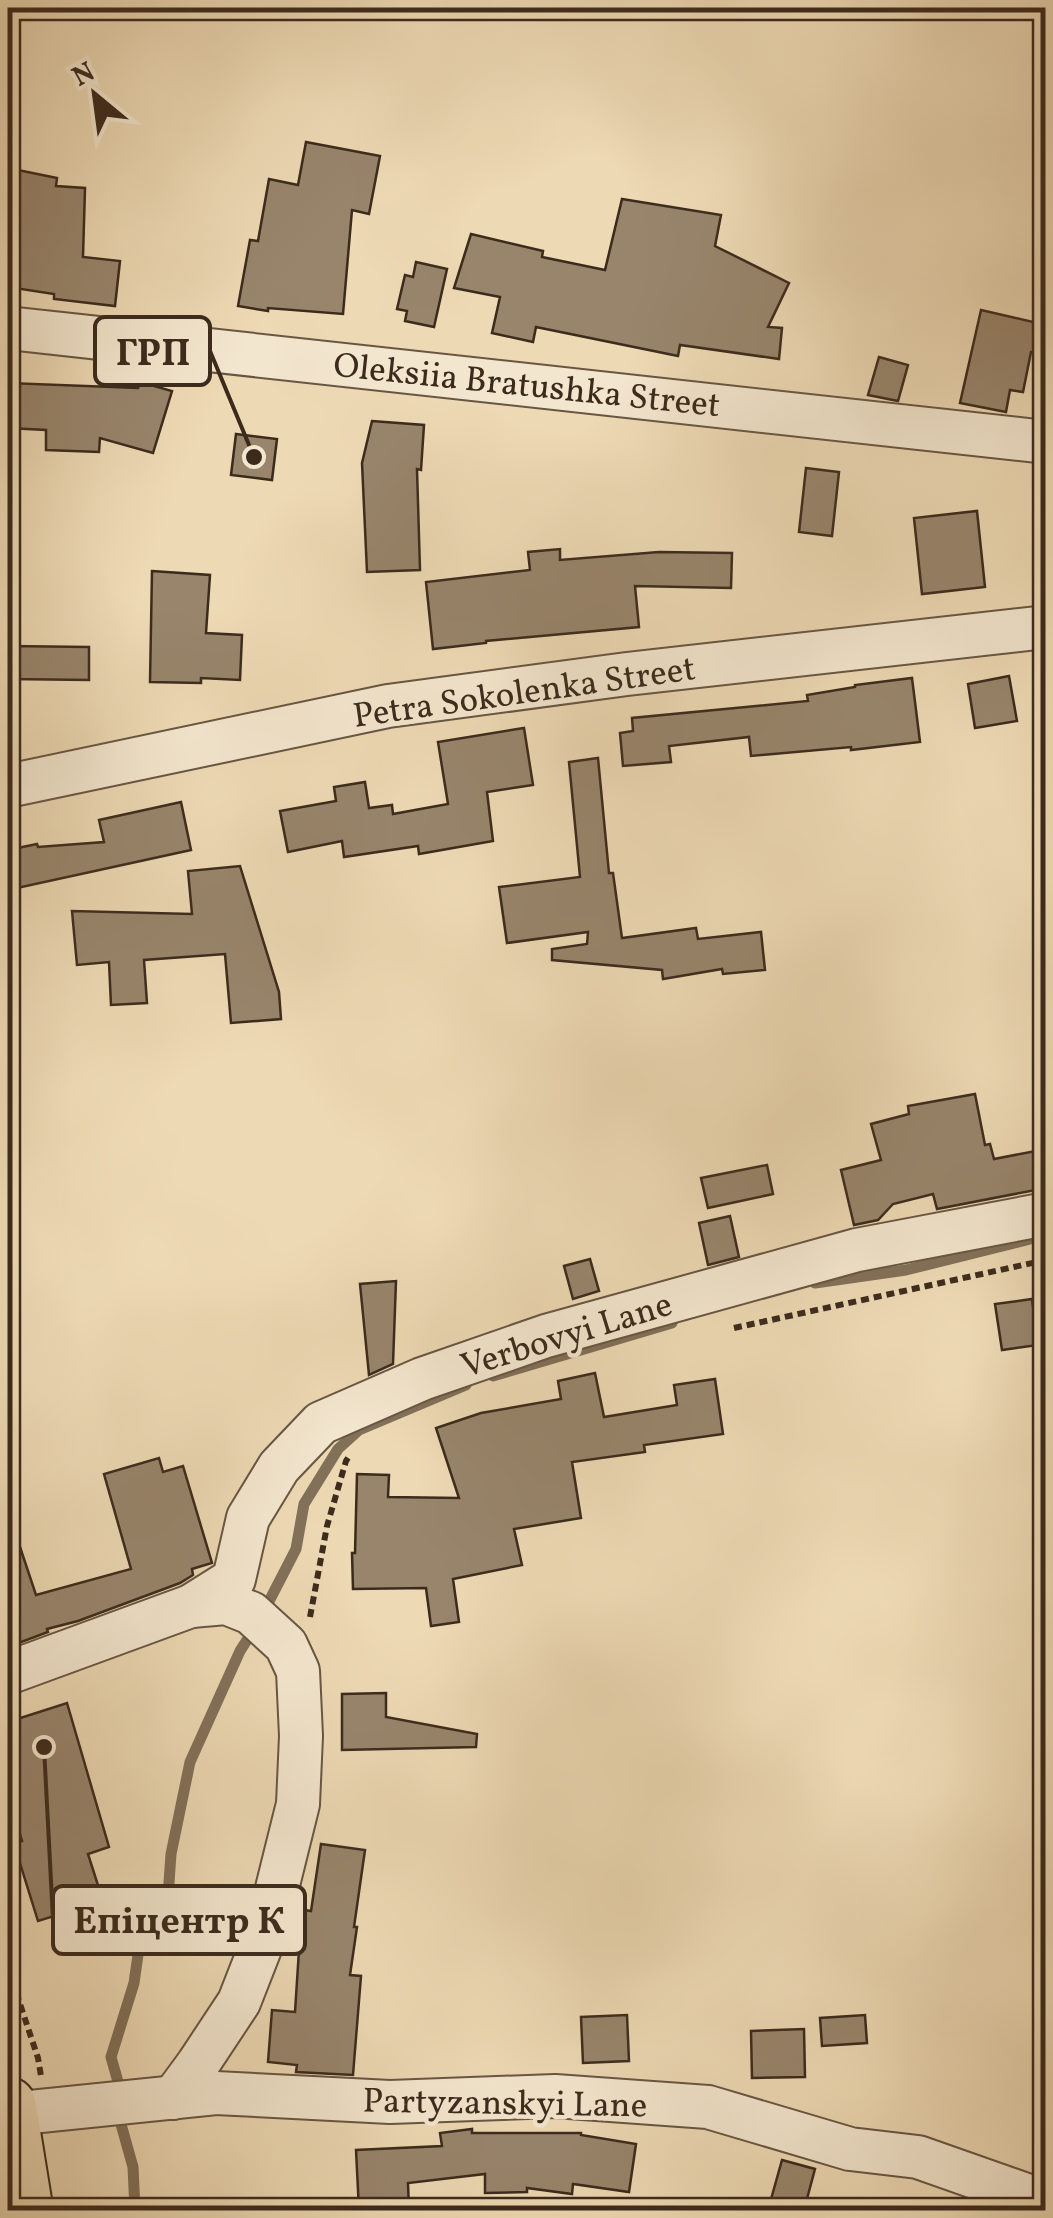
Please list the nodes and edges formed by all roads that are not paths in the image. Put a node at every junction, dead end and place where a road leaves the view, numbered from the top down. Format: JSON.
{"nodes":[{"id":1,"x":8,"y":328,"type":"edge"},
{"id":2,"x":1046,"y":442,"type":"edge"},
{"id":3,"x":1046,"y":628,"type":"edge"},
{"id":4,"x":8,"y":786,"type":"edge"},
{"id":5,"x":1046,"y":1214,"type":"edge"},
{"id":6,"x":191,"y":1606,"type":"junction"},
{"id":7,"x":8,"y":1673,"type":"edge"},
{"id":8,"x":173,"y":2098,"type":"junction"},
{"id":9,"x":9,"y":2110,"type":"edge"},
{"id":10,"x":1046,"y":2202,"type":"edge"},
{"id":11,"x":25,"y":2210,"type":"edge"}],
"edges":[{"from":1,"to":2,"type":"street","name":"Oleksiia Bratushka Street"},
{"from":3,"to":4,"type":"street","name":"Petra Sokolenka Street"},
{"from":5,"to":6,"type":"street","name":"Verbovyi Lane"},
{"from":6,"to":7,"type":"street","name":"Verbovyi Lane"},
{"from":6,"to":8,"type":"street","name":"Verbovyi Lane"},
{"from":8,"to":9,"type":"street","name":"Partyzanskyi Lane"},
{"from":8,"to":10,"type":"street","name":"Partyzanskyi Lane"},
{"from":9,"to":11,"type":"main road"}]}
